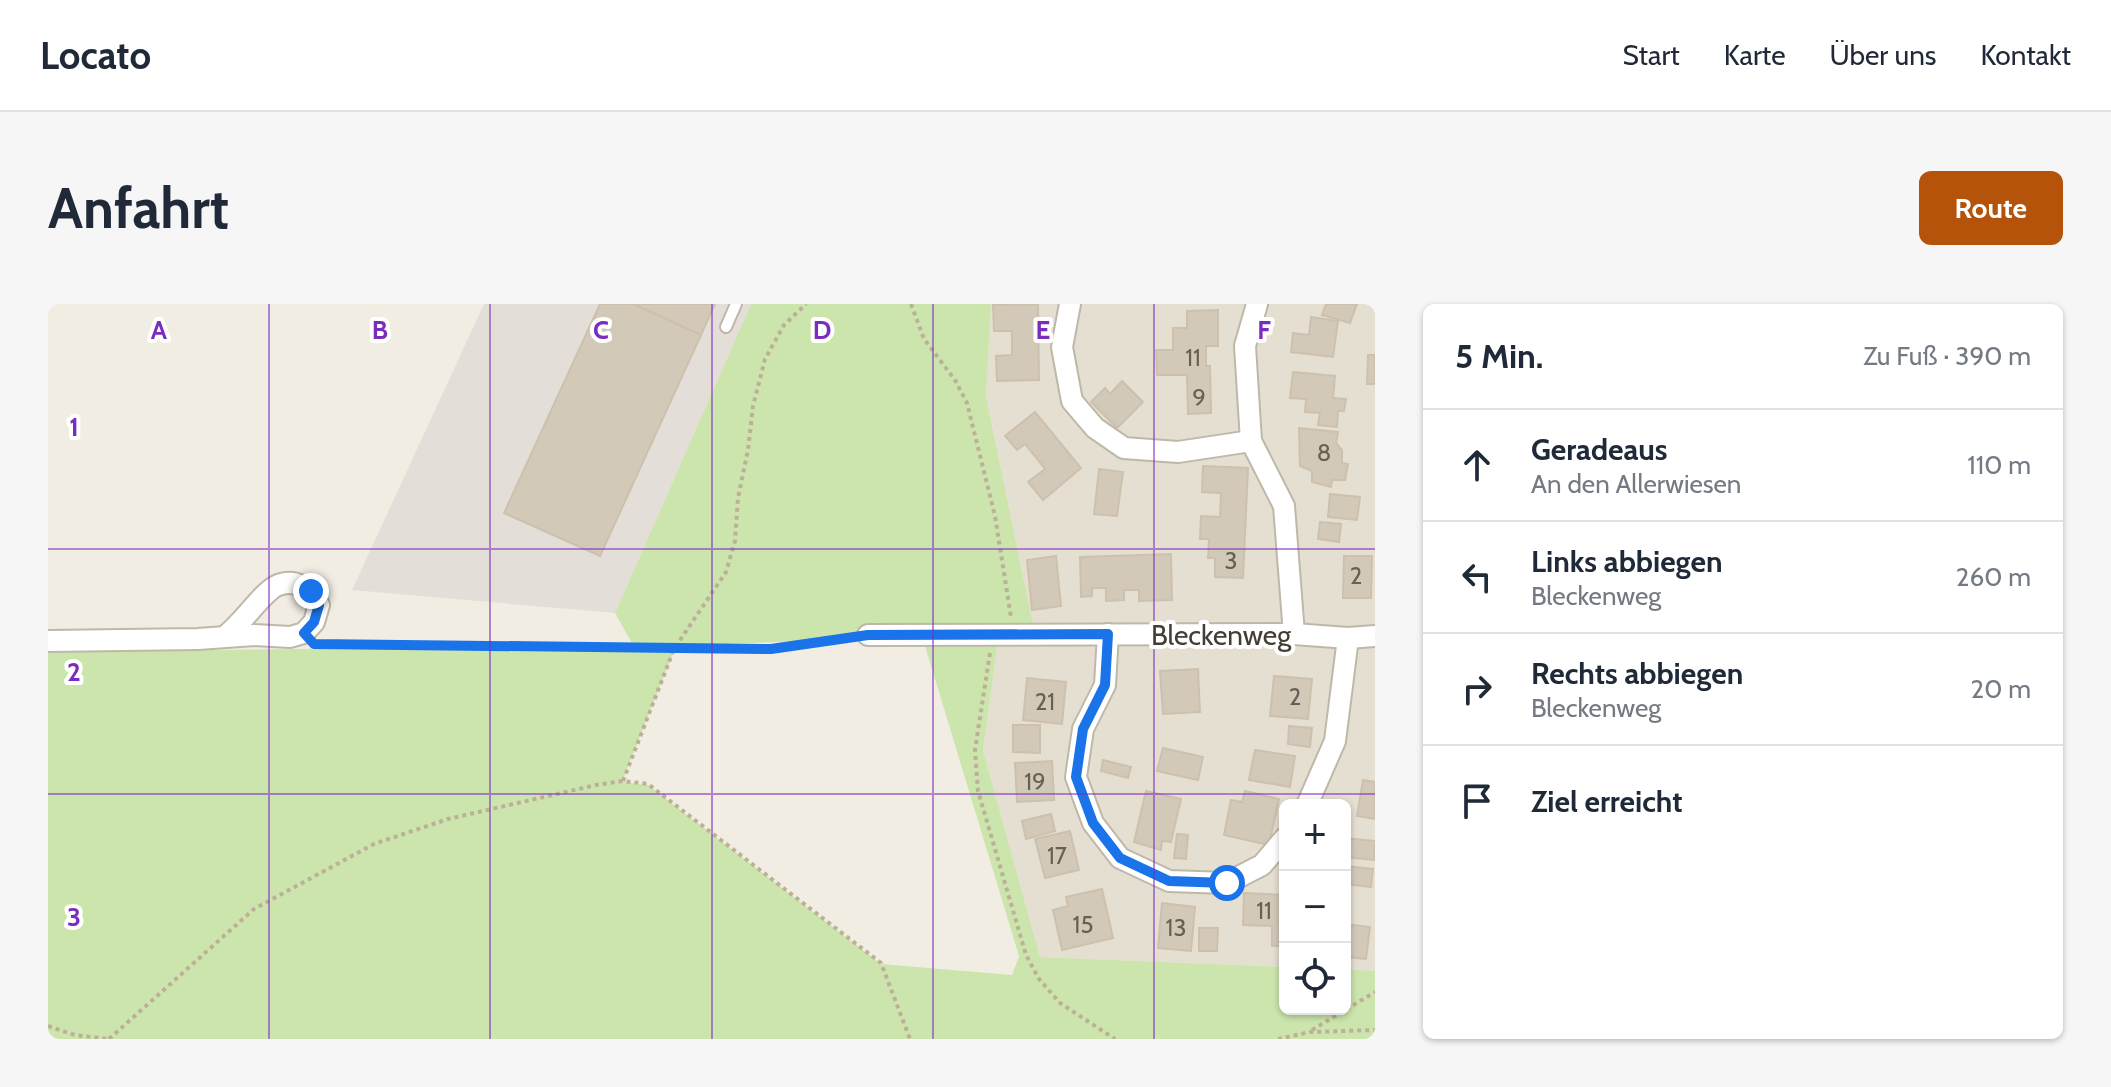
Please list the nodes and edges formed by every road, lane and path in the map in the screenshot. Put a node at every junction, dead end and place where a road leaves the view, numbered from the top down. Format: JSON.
{"nodes":[{"id":1,"x":736,"y":304,"type":"edge"},
{"id":2,"x":806,"y":304,"type":"edge"},
{"id":3,"x":911,"y":304,"type":"edge"},
{"id":4,"x":1070,"y":304,"type":"edge"},
{"id":5,"x":1257,"y":304,"type":"edge"},
{"id":6,"x":726,"y":327,"type":"dead end"},
{"id":7,"x":1251,"y":441,"type":"junction"},
{"id":8,"x":1108,"y":634,"type":"junction"},
{"id":9,"x":1294,"y":634,"type":"junction"},
{"id":10,"x":868,"y":635,"type":"joint"},
{"id":11,"x":993,"y":635,"type":"junction"},
{"id":12,"x":1015,"y":635,"type":"junction"},
{"id":13,"x":1375,"y":636,"type":"edge"},
{"id":14,"x":224,"y":637,"type":"junction"},
{"id":15,"x":1348,"y":638,"type":"junction"},
{"id":16,"x":309,"y":639,"type":"junction"},
{"id":17,"x":48,"y":641,"type":"edge"},
{"id":18,"x":674,"y":649,"type":"junction"},
{"id":19,"x":623,"y":781,"type":"junction"},
{"id":20,"x":1310,"y":799,"type":"edge"},
{"id":21,"x":1279,"y":845,"type":"edge"},
{"id":22,"x":1375,"y":992,"type":"edge"},
{"id":23,"x":48,"y":1026,"type":"edge"},
{"id":24,"x":1375,"y":1030,"type":"edge"},
{"id":25,"x":1310,"y":1032,"type":"junction"},
{"id":26,"x":109,"y":1039,"type":"edge"},
{"id":27,"x":910,"y":1039,"type":"edge"},
{"id":28,"x":1115,"y":1039,"type":"edge"},
{"id":29,"x":1278,"y":1039,"type":"edge"}],
"edges":[{"from":1,"to":6,"type":"lane"},
{"from":2,"to":18,"type":"path"},
{"from":3,"to":12,"type":"path"},
{"from":4,"to":7,"type":"street"},
{"from":5,"to":7,"type":"street"},
{"from":7,"to":9,"type":"street"},
{"from":8,"to":9,"type":"street","name":"Bleckenweg"},
{"from":8,"to":12,"type":"street","name":"Bleckenweg"},
{"from":8,"to":21,"type":"street"},
{"from":9,"to":15,"type":"street","name":"Bleckenweg"},
{"from":10,"to":11,"type":"street","name":"Bleckenweg"},
{"from":10,"to":18,"type":"path"},
{"from":11,"to":12,"type":"street","name":"Bleckenweg"},
{"from":11,"to":28,"type":"path"},
{"from":13,"to":15,"type":"street","name":"Bleckenweg"},
{"from":14,"to":16,"type":"street"},
{"from":14,"to":16,"type":"street"},
{"from":14,"to":17,"type":"street"},
{"from":15,"to":20,"type":"street"},
{"from":16,"to":18,"type":"path"},
{"from":18,"to":19,"type":"path"},
{"from":19,"to":26,"type":"path"},
{"from":19,"to":27,"type":"path"},
{"from":22,"to":25,"type":"path"},
{"from":23,"to":26,"type":"path"},
{"from":24,"to":25,"type":"path"},
{"from":25,"to":29,"type":"path"}]}
